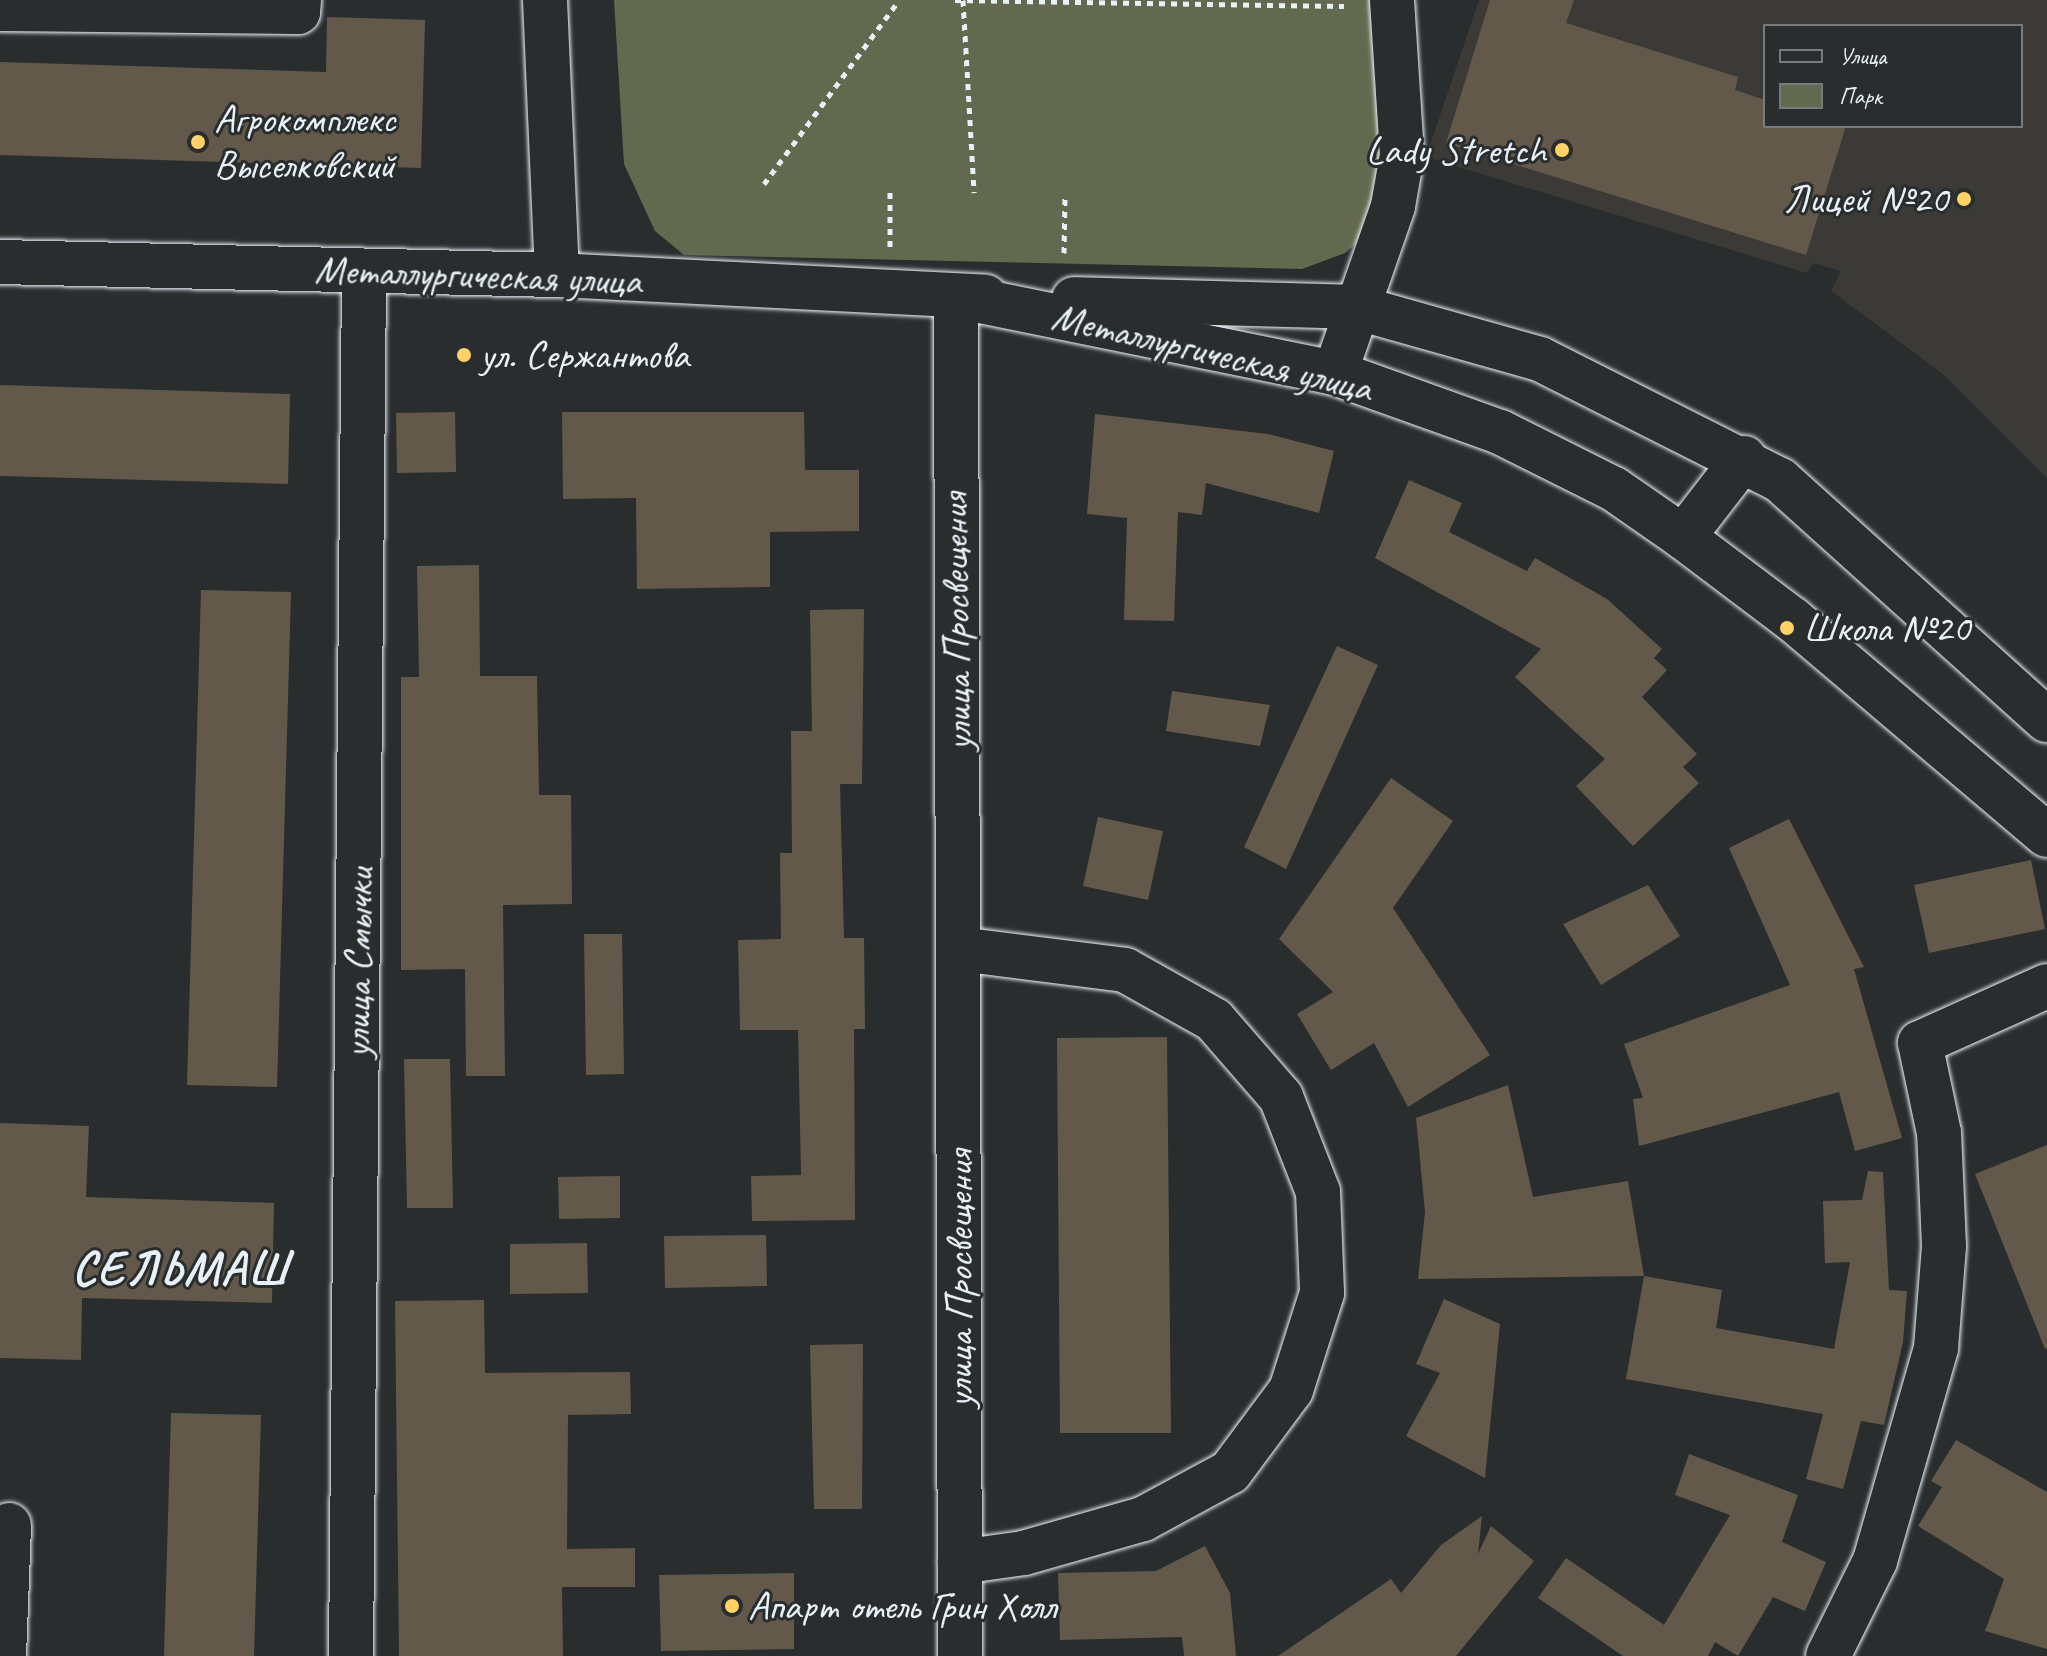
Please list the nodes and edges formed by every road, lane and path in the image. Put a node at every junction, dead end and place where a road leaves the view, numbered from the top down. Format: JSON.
{"nodes":[{"id":1,"x":299,"y":0,"type":"edge"},
{"id":2,"x":545,"y":0,"type":"edge"},
{"id":3,"x":899,"y":0,"type":"edge"},
{"id":4,"x":955,"y":0,"type":"edge"},
{"id":5,"x":963,"y":2,"type":"edge"},
{"id":6,"x":1393,"y":3,"type":"edge"},
{"id":7,"x":0,"y":9,"type":"edge"},
{"id":8,"x":764,"y":184,"type":"dead end"},
{"id":9,"x":974,"y":193,"type":"dead end"},
{"id":10,"x":0,"y":262,"type":"edge"},
{"id":11,"x":364,"y":271,"type":"junction"},
{"id":12,"x":557,"y":275,"type":"junction"},
{"id":13,"x":956,"y":296,"type":"junction"},
{"id":14,"x":1355,"y":307,"type":"junction"},
{"id":15,"x":1335,"y":373,"type":"junction"},
{"id":16,"x":1744,"y":458,"type":"junction"},
{"id":17,"x":1683,"y":537,"type":"junction"},
{"id":18,"x":2047,"y":720,"type":"edge"},
{"id":19,"x":2047,"y":835,"type":"edge"},
{"id":20,"x":959,"y":949,"type":"junction"},
{"id":21,"x":2047,"y":986,"type":"edge"},
{"id":22,"x":9,"y":1525,"type":"dead end"},
{"id":23,"x":960,"y":1562,"type":"junction"},
{"id":24,"x":4,"y":1656,"type":"edge"},
{"id":25,"x":351,"y":1656,"type":"edge"},
{"id":26,"x":960,"y":1656,"type":"edge"},
{"id":27,"x":1828,"y":1656,"type":"edge"}],
"edges":[{"from":1,"to":7,"type":"street"},
{"from":2,"to":12,"type":"street"},
{"from":3,"to":8,"type":"path"},
{"from":4,"to":5,"type":"path"},
{"from":5,"to":6,"type":"path"},
{"from":5,"to":9,"type":"path"},
{"from":6,"to":14,"type":"street"},
{"from":10,"to":11,"type":"street","name":"Металлургическая улица"},
{"from":11,"to":12,"type":"street","name":"Металлургическая улица"},
{"from":11,"to":25,"type":"street","name":"улица Смычки"},
{"from":12,"to":13,"type":"street","name":"Металлургическая улица"},
{"from":13,"to":14,"type":"street","name":"Металлургическая улица"},
{"from":13,"to":15,"type":"street","name":"Металлургическая улица"},
{"from":13,"to":20,"type":"street","name":"улица Просвещения"},
{"from":14,"to":15,"type":"street"},
{"from":14,"to":16,"type":"street","name":"Металлургическая улица"},
{"from":15,"to":17,"type":"street","name":"Металлургическая улица"},
{"from":16,"to":17,"type":"street"},
{"from":16,"to":18,"type":"street","name":"Металлургическая улица"},
{"from":17,"to":19,"type":"street","name":"Металлургическая улица"},
{"from":20,"to":23,"type":"street","name":"улица Просвещения"},
{"from":20,"to":23,"type":"street"},
{"from":21,"to":27,"type":"street"},
{"from":22,"to":24,"type":"street"},
{"from":23,"to":26,"type":"street","name":"улица Просвещения"}]}
